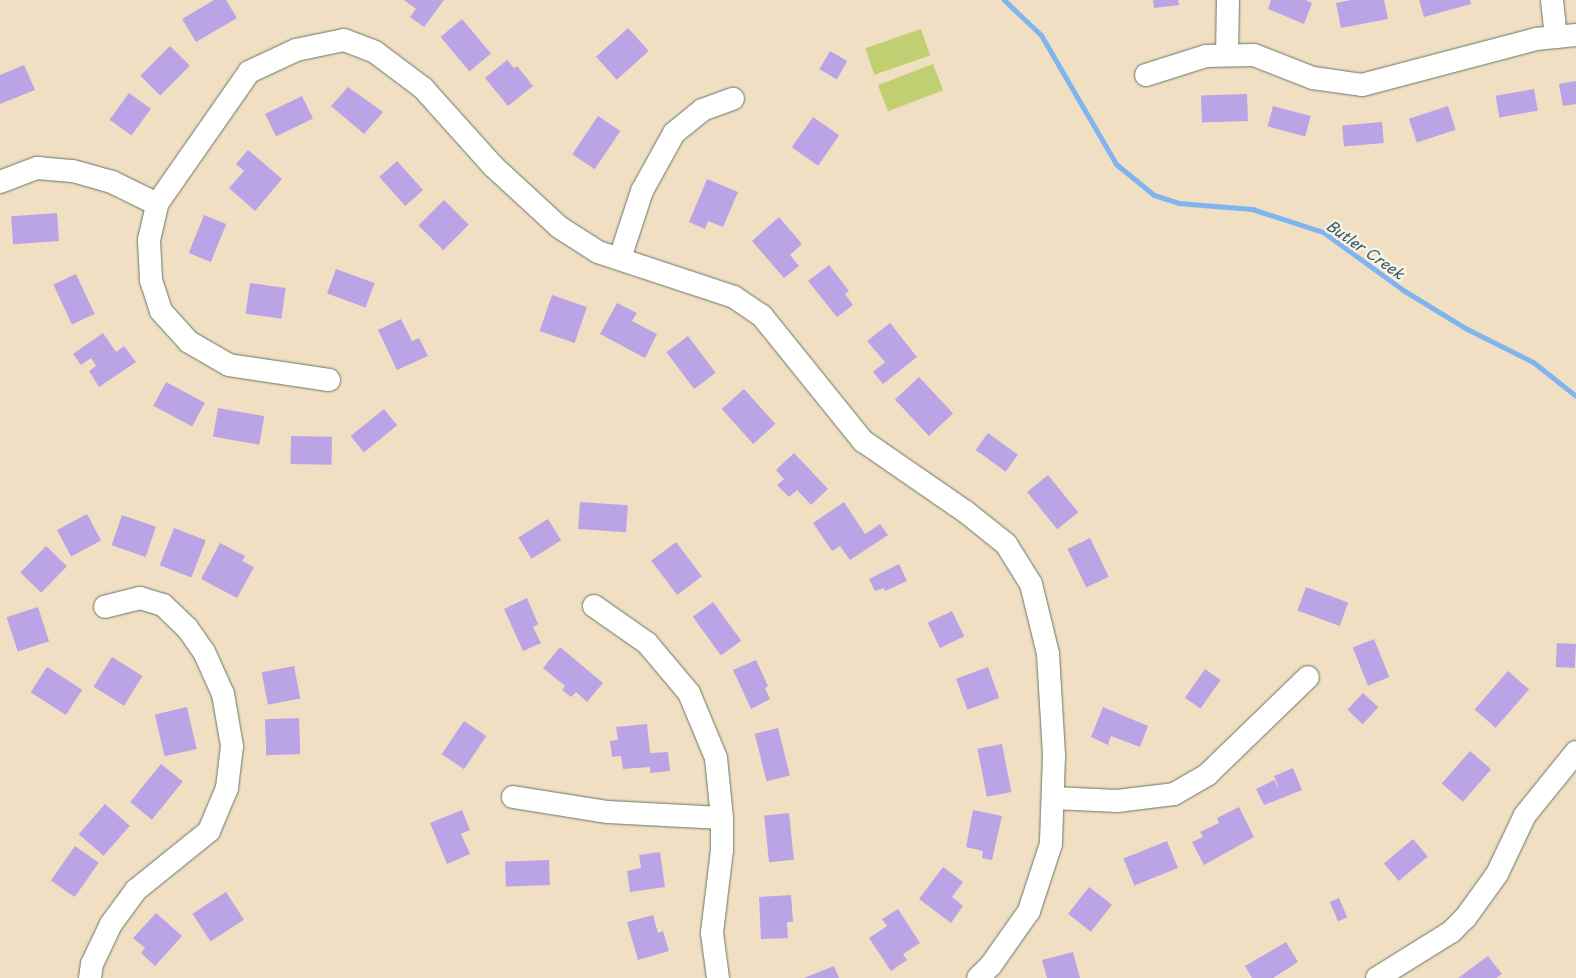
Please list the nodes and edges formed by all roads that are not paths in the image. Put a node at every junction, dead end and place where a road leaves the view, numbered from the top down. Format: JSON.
{"nodes":[{"id":1,"x":1228,"y":0,"type":"edge"},
{"id":2,"x":1552,"y":0,"type":"edge"},
{"id":3,"x":1566,"y":36,"type":"edge"},
{"id":4,"x":1227,"y":55,"type":"junction"},
{"id":5,"x":1146,"y":74,"type":"dead end"},
{"id":6,"x":732,"y":99,"type":"dead end"},
{"id":7,"x":0,"y":182,"type":"edge"},
{"id":8,"x":157,"y":204,"type":"junction"},
{"id":9,"x":620,"y":258,"type":"junction"},
{"id":10,"x":329,"y":380,"type":"dead end"},
{"id":11,"x":594,"y":606,"type":"dead end"},
{"id":12,"x":105,"y":607,"type":"dead end"},
{"id":13,"x":1308,"y":678,"type":"dead end"},
{"id":14,"x":1576,"y":752,"type":"edge"},
{"id":15,"x":513,"y":797,"type":"dead end"},
{"id":16,"x":1052,"y":798,"type":"junction"},
{"id":17,"x":722,"y":818,"type":"junction"},
{"id":18,"x":90,"y":978,"type":"edge"},
{"id":19,"x":718,"y":978,"type":"edge"},
{"id":20,"x":978,"y":978,"type":"edge"},
{"id":21,"x":1377,"y":978,"type":"edge"}],
"edges":[{"from":1,"to":4,"type":"street"},
{"from":2,"to":3,"type":"street"},
{"from":3,"to":4,"type":"street"},
{"from":4,"to":5,"type":"street"},
{"from":6,"to":9,"type":"street"},
{"from":7,"to":8,"type":"street"},
{"from":8,"to":9,"type":"street"},
{"from":8,"to":10,"type":"street"},
{"from":9,"to":16,"type":"street"},
{"from":11,"to":17,"type":"street"},
{"from":12,"to":18,"type":"street"},
{"from":13,"to":16,"type":"street"},
{"from":14,"to":21,"type":"street"},
{"from":15,"to":17,"type":"street"},
{"from":16,"to":20,"type":"street"},
{"from":17,"to":19,"type":"street"}]}
